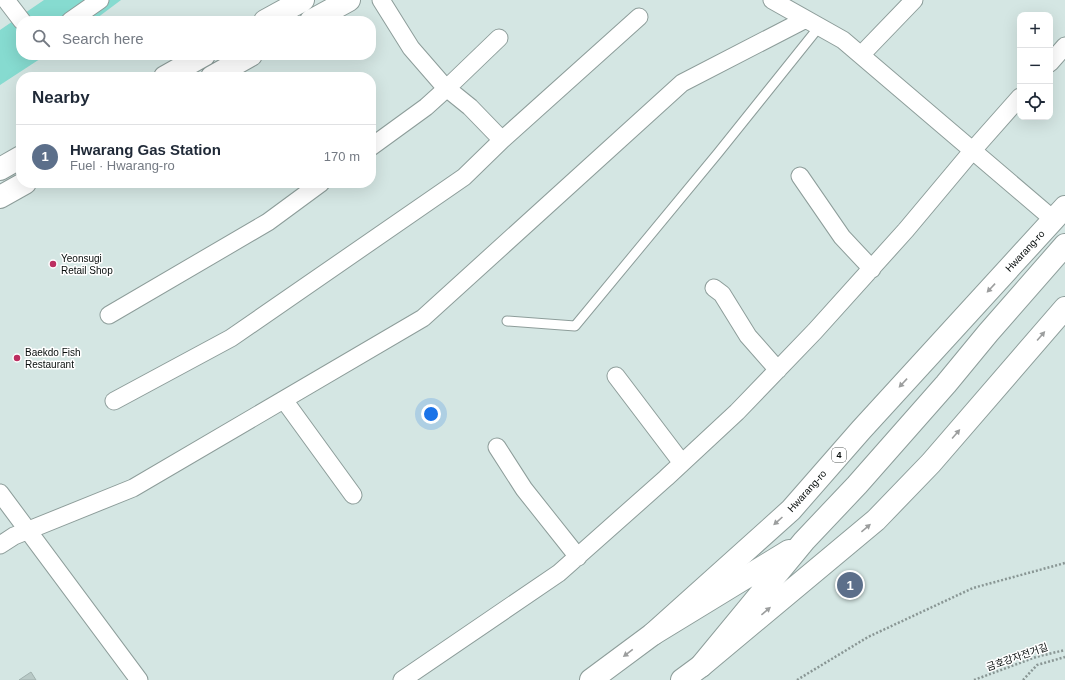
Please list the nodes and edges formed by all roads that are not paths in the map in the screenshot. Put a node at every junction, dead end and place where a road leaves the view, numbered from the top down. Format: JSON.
{"nodes":[{"id":1,"x":6,"y":0,"type":"edge"},
{"id":2,"x":100,"y":0,"type":"edge"},
{"id":3,"x":302,"y":0,"type":"edge"},
{"id":4,"x":348,"y":0,"type":"edge"},
{"id":5,"x":381,"y":0,"type":"edge"},
{"id":6,"x":772,"y":0,"type":"edge"},
{"id":7,"x":914,"y":0,"type":"edge"},
{"id":8,"x":18,"y":16,"type":"edge"},
{"id":9,"x":77,"y":16,"type":"edge"},
{"id":10,"x":274,"y":16,"type":"edge"},
{"id":11,"x":320,"y":16,"type":"edge"},
{"id":12,"x":639,"y":17,"type":"dead end"},
{"id":13,"x":813,"y":23,"type":"junction"},
{"id":14,"x":499,"y":38,"type":"dead end"},
{"id":15,"x":1065,"y":46,"type":"edge"},
{"id":16,"x":861,"y":55,"type":"junction"},
{"id":17,"x":195,"y":60,"type":"edge"},
{"id":18,"x":242,"y":60,"type":"edge"},
{"id":19,"x":1053,"y":60,"type":"edge"},
{"id":20,"x":174,"y":72,"type":"edge"},
{"id":21,"x":221,"y":72,"type":"edge"},
{"id":22,"x":447,"y":88,"type":"junction"},
{"id":23,"x":1017,"y":99,"type":"edge"},
{"id":24,"x":502,"y":140,"type":"junction"},
{"id":25,"x":376,"y":143,"type":"edge"},
{"id":26,"x":973,"y":150,"type":"junction"},
{"id":27,"x":16,"y":160,"type":"edge"},
{"id":28,"x":0,"y":169,"type":"edge"},
{"id":29,"x":800,"y":176,"type":"dead end"},
{"id":30,"x":16,"y":188,"type":"edge"},
{"id":31,"x":314,"y":188,"type":"edge"},
{"id":32,"x":0,"y":197,"type":"edge"},
{"id":33,"x":1060,"y":214,"type":"edge"},
{"id":34,"x":1065,"y":245,"type":"edge"},
{"id":35,"x":872,"y":268,"type":"junction"},
{"id":36,"x":714,"y":288,"type":"dead end"},
{"id":37,"x":1065,"y":308,"type":"edge"},
{"id":38,"x":109,"y":315,"type":"dead end"},
{"id":39,"x":507,"y":321,"type":"dead end"},
{"id":40,"x":778,"y":370,"type":"junction"},
{"id":41,"x":616,"y":376,"type":"dead end"},
{"id":42,"x":284,"y":400,"type":"junction"},
{"id":43,"x":114,"y":401,"type":"dead end"},
{"id":44,"x":497,"y":447,"type":"dead end"},
{"id":45,"x":682,"y":463,"type":"junction"},
{"id":46,"x":0,"y":493,"type":"edge"},
{"id":47,"x":353,"y":495,"type":"dead end"},
{"id":48,"x":28,"y":530,"type":"junction"},
{"id":49,"x":804,"y":541,"type":"junction"},
{"id":50,"x":0,"y":545,"type":"edge"},
{"id":51,"x":578,"y":557,"type":"junction"},
{"id":52,"x":653,"y":634,"type":"junction"},
{"id":53,"x":701,"y":666,"type":"junction"},
{"id":54,"x":138,"y":680,"type":"edge"},
{"id":55,"x":402,"y":680,"type":"edge"},
{"id":56,"x":591,"y":680,"type":"edge"},
{"id":57,"x":682,"y":680,"type":"edge"}],
"edges":[{"from":1,"to":8,"type":"street"},
{"from":2,"to":9,"type":"street"},
{"from":3,"to":10,"type":"main road"},
{"from":4,"to":11,"type":"main road"},
{"from":5,"to":22,"type":"street"},
{"from":6,"to":13,"type":"street"},
{"from":7,"to":16,"type":"street"},
{"from":12,"to":24,"type":"street"},
{"from":13,"to":16,"type":"street"},
{"from":13,"to":39,"type":"lane"},
{"from":13,"to":42,"type":"street"},
{"from":14,"to":22,"type":"street"},
{"from":15,"to":19,"type":"street"},
{"from":16,"to":26,"type":"street"},
{"from":17,"to":20,"type":"main road"},
{"from":18,"to":21,"type":"main road"},
{"from":22,"to":24,"type":"street"},
{"from":22,"to":25,"type":"street"},
{"from":23,"to":26,"type":"street"},
{"from":24,"to":43,"type":"street"},
{"from":26,"to":33,"type":"street"},
{"from":26,"to":35,"type":"street"},
{"from":27,"to":28,"type":"main road"},
{"from":29,"to":35,"type":"street"},
{"from":30,"to":32,"type":"main road"},
{"from":31,"to":38,"type":"street"},
{"from":33,"to":52,"type":"main road","name":"Hwarang-ro","number":"4","one_way":true},
{"from":34,"to":49,"type":"main road"},
{"from":35,"to":40,"type":"street"},
{"from":36,"to":40,"type":"street"},
{"from":53,"to":37,"type":"main road","one_way":true},
{"from":40,"to":45,"type":"street"},
{"from":41,"to":45,"type":"street"},
{"from":42,"to":47,"type":"street"},
{"from":42,"to":48,"type":"street"},
{"from":44,"to":51,"type":"street"},
{"from":45,"to":51,"type":"street"},
{"from":46,"to":48,"type":"street"},
{"from":48,"to":50,"type":"street"},
{"from":48,"to":54,"type":"street"},
{"from":49,"to":52,"type":"main road"},
{"from":49,"to":53,"type":"main road"},
{"from":51,"to":55,"type":"street"},
{"from":52,"to":56,"type":"main road","name":"Hwarang-ro","number":"4","one_way":true},
{"from":53,"to":57,"type":"main road"}]}
